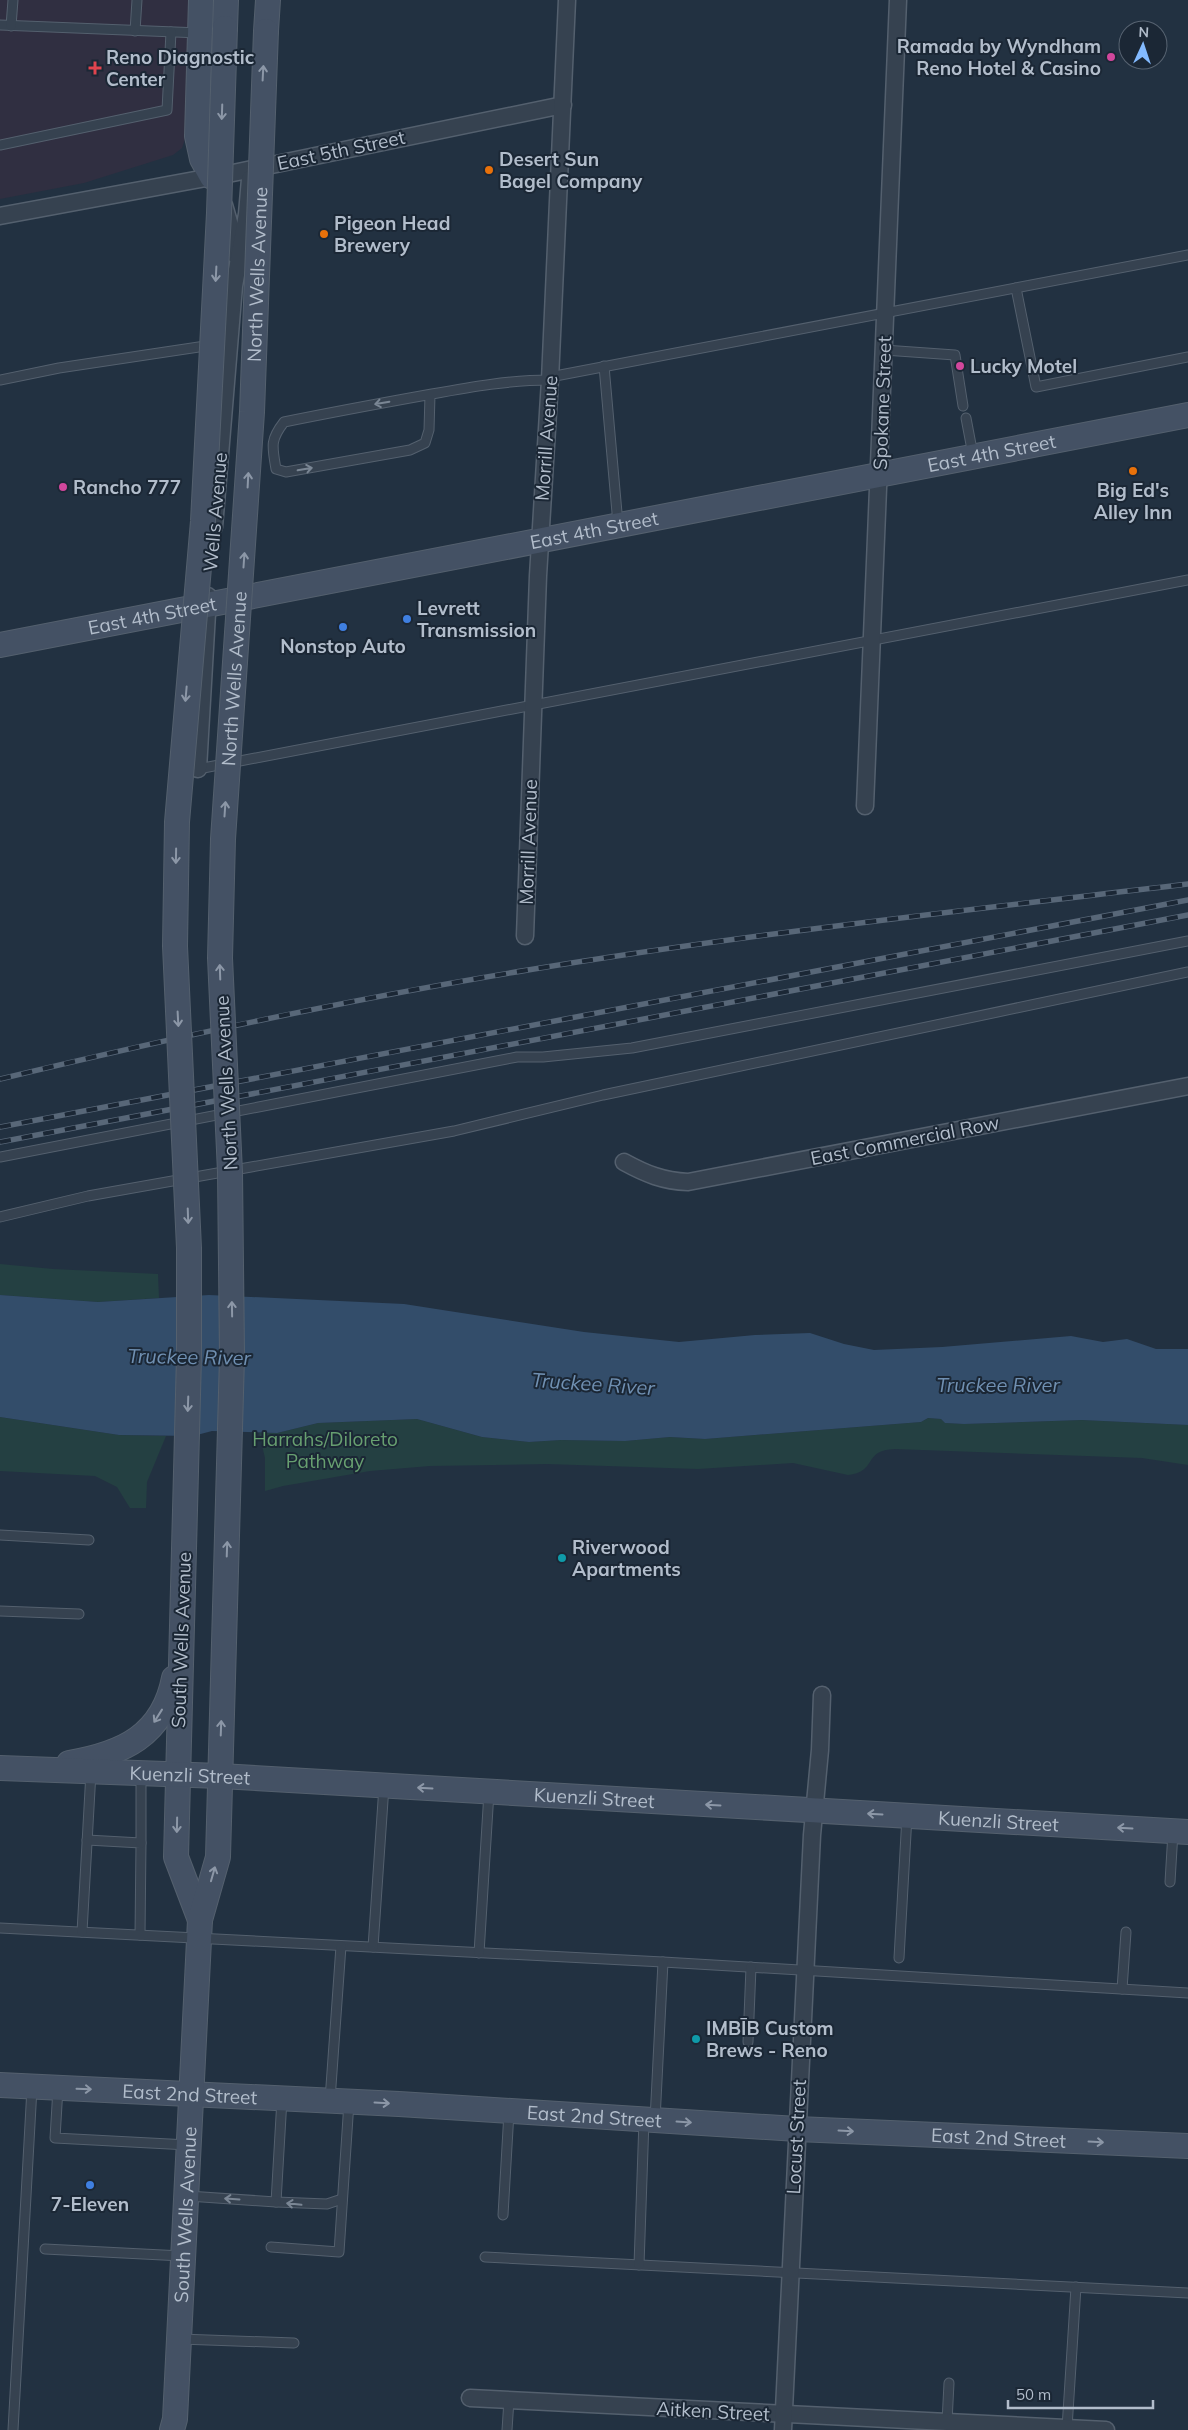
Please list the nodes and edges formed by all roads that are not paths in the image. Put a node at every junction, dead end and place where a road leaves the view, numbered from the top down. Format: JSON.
{"nodes":[{"id":1,"x":13,"y":0,"type":"edge"},
{"id":2,"x":137,"y":0,"type":"edge"},
{"id":3,"x":201,"y":0,"type":"edge"},
{"id":4,"x":226,"y":0,"type":"edge"},
{"id":5,"x":268,"y":0,"type":"edge"},
{"id":6,"x":566,"y":0,"type":"edge"},
{"id":7,"x":898,"y":0,"type":"edge"},
{"id":8,"x":0,"y":25,"type":"edge"},
{"id":9,"x":12,"y":26,"type":"junction"},
{"id":10,"x":135,"y":31,"type":"junction"},
{"id":11,"x":171,"y":32,"type":"junction"},
{"id":12,"x":200,"y":34,"type":"junction"},
{"id":13,"x":563,"y":105,"type":"junction"},
{"id":14,"x":0,"y":144,"type":"edge"},
{"id":15,"x":251,"y":169,"type":"junction"},
{"id":16,"x":212,"y":177,"type":"junction"},
{"id":17,"x":0,"y":216,"type":"edge"},
{"id":18,"x":1188,"y":255,"type":"edge"},
{"id":19,"x":234,"y":286,"type":"junction"},
{"id":20,"x":1016,"y":288,"type":"junction"},
{"id":21,"x":886,"y":313,"type":"junction"},
{"id":22,"x":230,"y":342,"type":"junction"},
{"id":23,"x":884,"y":350,"type":"junction"},
{"id":24,"x":1188,"y":357,"type":"edge"},
{"id":25,"x":604,"y":366,"type":"junction"},
{"id":26,"x":550,"y":378,"type":"junction"},
{"id":27,"x":0,"y":380,"type":"edge"},
{"id":28,"x":430,"y":395,"type":"junction"},
{"id":29,"x":964,"y":406,"type":"dead end"},
{"id":30,"x":1188,"y":414,"type":"edge"},
{"id":31,"x":966,"y":418,"type":"dead end"},
{"id":32,"x":973,"y":456,"type":"junction"},
{"id":33,"x":879,"y":474,"type":"junction"},
{"id":34,"x":618,"y":524,"type":"junction"},
{"id":35,"x":540,"y":540,"type":"junction"},
{"id":36,"x":1188,"y":580,"type":"edge"},
{"id":37,"x":207,"y":604,"type":"junction"},
{"id":38,"x":872,"y":640,"type":"junction"},
{"id":39,"x":0,"y":645,"type":"edge"},
{"id":40,"x":533,"y":704,"type":"junction"},
{"id":41,"x":198,"y":769,"type":"joint"},
{"id":42,"x":866,"y":806,"type":"dead end"},
{"id":43,"x":525,"y":936,"type":"dead end"},
{"id":44,"x":1188,"y":940,"type":"edge"},
{"id":45,"x":1188,"y":972,"type":"edge"},
{"id":46,"x":1188,"y":1086,"type":"edge"},
{"id":47,"x":0,"y":1158,"type":"edge"},
{"id":48,"x":624,"y":1162,"type":"dead end"},
{"id":49,"x":0,"y":1217,"type":"edge"},
{"id":50,"x":232,"y":1358,"type":"joint"},
{"id":51,"x":0,"y":1535,"type":"edge"},
{"id":52,"x":89,"y":1540,"type":"dead end"},
{"id":53,"x":0,"y":1611,"type":"edge"},
{"id":54,"x":80,"y":1614,"type":"dead end"},
{"id":55,"x":181,"y":1637,"type":"junction"},
{"id":56,"x":822,"y":1695,"type":"dead end"},
{"id":57,"x":0,"y":1768,"type":"edge"},
{"id":58,"x":30,"y":1769,"type":"junction"},
{"id":59,"x":91,"y":1772,"type":"junction"},
{"id":60,"x":141,"y":1774,"type":"junction"},
{"id":61,"x":178,"y":1776,"type":"junction"},
{"id":62,"x":220,"y":1776,"type":"junction"},
{"id":63,"x":384,"y":1786,"type":"junction"},
{"id":64,"x":489,"y":1792,"type":"junction"},
{"id":65,"x":813,"y":1811,"type":"junction"},
{"id":66,"x":907,"y":1816,"type":"junction"},
{"id":67,"x":1181,"y":1831,"type":"edge"},
{"id":68,"x":87,"y":1840,"type":"junction"},
{"id":69,"x":141,"y":1843,"type":"junction"},
{"id":70,"x":1170,"y":1882,"type":"dead end"},
{"id":71,"x":0,"y":1928,"type":"edge"},
{"id":72,"x":200,"y":1929,"type":"junction"},
{"id":73,"x":82,"y":1932,"type":"junction"},
{"id":74,"x":1126,"y":1932,"type":"dead end"},
{"id":75,"x":140,"y":1935,"type":"junction"},
{"id":76,"x":341,"y":1946,"type":"junction"},
{"id":77,"x":373,"y":1947,"type":"junction"},
{"id":78,"x":478,"y":1953,"type":"junction"},
{"id":79,"x":899,"y":1958,"type":"dead end"},
{"id":80,"x":663,"y":1962,"type":"junction"},
{"id":81,"x":751,"y":1967,"type":"junction"},
{"id":82,"x":805,"y":1970,"type":"junction"},
{"id":83,"x":1122,"y":1989,"type":"junction"},
{"id":84,"x":1188,"y":1992,"type":"edge"},
{"id":85,"x":748,"y":2042,"type":"dead end"},
{"id":86,"x":0,"y":2085,"type":"edge"},
{"id":87,"x":32,"y":2086,"type":"junction"},
{"id":88,"x":58,"y":2088,"type":"junction"},
{"id":89,"x":193,"y":2094,"type":"junction"},
{"id":90,"x":282,"y":2098,"type":"junction"},
{"id":91,"x":339,"y":2101,"type":"junction"},
{"id":92,"x":509,"y":2111,"type":"junction"},
{"id":93,"x":650,"y":2120,"type":"junction"},
{"id":94,"x":797,"y":2129,"type":"junction"},
{"id":95,"x":190,"y":2145,"type":"junction"},
{"id":96,"x":1188,"y":2146,"type":"edge"},
{"id":97,"x":188,"y":2196,"type":"junction"},
{"id":98,"x":342,"y":2199,"type":"junction"},
{"id":99,"x":276,"y":2202,"type":"junction"},
{"id":100,"x":503,"y":2215,"type":"dead end"},
{"id":101,"x":271,"y":2248,"type":"dead end"},
{"id":102,"x":45,"y":2250,"type":"dead end"},
{"id":103,"x":185,"y":2256,"type":"junction"},
{"id":104,"x":485,"y":2257,"type":"dead end"},
{"id":105,"x":639,"y":2264,"type":"junction"},
{"id":106,"x":790,"y":2272,"type":"junction"},
{"id":107,"x":1076,"y":2287,"type":"junction"},
{"id":108,"x":1188,"y":2293,"type":"edge"},
{"id":109,"x":180,"y":2339,"type":"junction"},
{"id":110,"x":294,"y":2343,"type":"dead end"},
{"id":111,"x":949,"y":2383,"type":"dead end"},
{"id":112,"x":470,"y":2398,"type":"dead end"},
{"id":113,"x":509,"y":2400,"type":"junction"},
{"id":114,"x":783,"y":2422,"type":"edge"},
{"id":115,"x":948,"y":2422,"type":"junction"},
{"id":116,"x":175,"y":2426,"type":"edge"},
{"id":117,"x":928,"y":2426,"type":"edge"},
{"id":118,"x":1059,"y":2429,"type":"edge"},
{"id":119,"x":13,"y":2430,"type":"edge"},
{"id":120,"x":507,"y":2430,"type":"edge"},
{"id":121,"x":1106,"y":2430,"type":"edge"}],
"edges":[{"from":1,"to":9,"type":"lane"},
{"from":2,"to":10,"type":"lane"},
{"from":3,"to":12,"type":"main road"},
{"from":4,"to":55,"type":"main road","name":"South Wells Avenue","one_way":true,"bridge":true},
{"from":50,"to":5,"type":"main road","name":"North Wells Avenue","one_way":true,"bridge":true},
{"from":6,"to":13,"type":"street","name":"Morrill Avenue"},
{"from":7,"to":21,"type":"street","name":"Spokane Street"},
{"from":8,"to":9,"type":"lane"},
{"from":9,"to":10,"type":"lane"},
{"from":10,"to":11,"type":"lane"},
{"from":11,"to":12,"type":"lane"},
{"from":11,"to":14,"type":"lane"},
{"from":12,"to":16,"type":"main road"},
{"from":13,"to":15,"type":"street","name":"East 5th Street"},
{"from":13,"to":26,"type":"street","name":"Morrill Avenue"},
{"from":15,"to":16,"type":"street","name":"East 5th Street"},
{"from":15,"to":19,"type":"street","name":"Wells Avenue"},
{"from":16,"to":17,"type":"street","name":"East 5th Street"},
{"from":16,"to":19,"type":"street","name":"Wells Avenue"},
{"from":18,"to":20,"type":"lane"},
{"from":19,"to":22,"type":"street","name":"Wells Avenue"},
{"from":20,"to":21,"type":"lane"},
{"from":20,"to":24,"type":"lane"},
{"from":21,"to":23,"type":"street","name":"Spokane Street"},
{"from":21,"to":25,"type":"lane"},
{"from":22,"to":27,"type":"lane"},
{"from":22,"to":37,"type":"street","name":"Wells Avenue"},
{"from":23,"to":29,"type":"lane"},
{"from":23,"to":33,"type":"street","name":"Spokane Street"},
{"from":25,"to":26,"type":"lane"},
{"from":25,"to":34,"type":"lane"},
{"from":26,"to":28,"type":"lane"},
{"from":26,"to":35,"type":"street","name":"Morrill Avenue"},
{"from":28,"to":28,"type":"lane","one_way":true},
{"from":30,"to":32,"type":"main road","name":"East 4th Street"},
{"from":31,"to":32,"type":"lane"},
{"from":32,"to":33,"type":"main road","name":"East 4th Street"},
{"from":33,"to":34,"type":"main road","name":"East 4th Street"},
{"from":33,"to":38,"type":"street","name":"Spokane Street"},
{"from":34,"to":35,"type":"main road","name":"East 4th Street"},
{"from":35,"to":37,"type":"main road","name":"East 4th Street"},
{"from":35,"to":40,"type":"street","name":"Morrill Avenue"},
{"from":36,"to":38,"type":"lane"},
{"from":37,"to":39,"type":"main road","name":"East 4th Street"},
{"from":37,"to":41,"type":"street","name":"Wells Avenue"},
{"from":38,"to":40,"type":"lane"},
{"from":38,"to":42,"type":"street","name":"Spokane Street"},
{"from":40,"to":41,"type":"lane"},
{"from":40,"to":43,"type":"street","name":"Morrill Avenue"},
{"from":44,"to":47,"type":"lane"},
{"from":45,"to":49,"type":"lane"},
{"from":46,"to":48,"type":"street","name":"East Commercial Row"},
{"from":62,"to":50,"type":"main road","name":"South Wells Avenue","one_way":true},
{"from":51,"to":52,"type":"lane"},
{"from":53,"to":54,"type":"lane"},
{"from":55,"to":58,"type":"main road","one_way":true},
{"from":55,"to":61,"type":"main road","name":"South Wells Avenue"},
{"from":56,"to":65,"type":"street","name":"Locust Street"},
{"from":57,"to":58,"type":"main road","name":"Kuenzli Street"},
{"from":58,"to":59,"type":"main road","name":"Kuenzli Street"},
{"from":59,"to":60,"type":"main road","name":"Kuenzli Street"},
{"from":59,"to":68,"type":"lane"},
{"from":60,"to":61,"type":"main road","name":"Kuenzli Street"},
{"from":60,"to":69,"type":"lane"},
{"from":61,"to":62,"type":"main road","name":"Kuenzli Street"},
{"from":61,"to":72,"type":"main road","name":"South Wells Avenue","one_way":true},
{"from":62,"to":63,"type":"main road","name":"Kuenzli Street"},
{"from":72,"to":62,"type":"main road","name":"South Wells Avenue","one_way":true},
{"from":64,"to":63,"type":"main road","name":"Kuenzli Street","one_way":true},
{"from":63,"to":77,"type":"lane"},
{"from":65,"to":64,"type":"main road","name":"Kuenzli Street","one_way":true},
{"from":64,"to":78,"type":"lane"},
{"from":66,"to":65,"type":"main road","name":"Kuenzli Street","one_way":true},
{"from":65,"to":82,"type":"street","name":"Locust Street"},
{"from":67,"to":66,"type":"main road","name":"Kuenzli Street","one_way":true},
{"from":66,"to":79,"type":"lane"},
{"from":67,"to":70,"type":"lane"},
{"from":68,"to":69,"type":"lane"},
{"from":68,"to":73,"type":"lane"},
{"from":69,"to":75,"type":"lane"},
{"from":71,"to":73,"type":"lane"},
{"from":72,"to":75,"type":"lane"},
{"from":72,"to":76,"type":"lane"},
{"from":72,"to":89,"type":"main road","name":"South Wells Avenue"},
{"from":73,"to":75,"type":"lane"},
{"from":74,"to":83,"type":"lane"},
{"from":76,"to":77,"type":"lane"},
{"from":76,"to":91,"type":"lane"},
{"from":77,"to":78,"type":"lane"},
{"from":78,"to":80,"type":"lane"},
{"from":80,"to":81,"type":"lane"},
{"from":80,"to":93,"type":"lane"},
{"from":81,"to":82,"type":"lane"},
{"from":81,"to":85,"type":"lane"},
{"from":82,"to":83,"type":"lane"},
{"from":82,"to":94,"type":"street","name":"Locust Street"},
{"from":83,"to":84,"type":"lane"},
{"from":86,"to":87,"type":"main road","name":"East 2nd Street"},
{"from":87,"to":88,"type":"main road","name":"East 2nd Street"},
{"from":87,"to":119,"type":"lane"},
{"from":88,"to":89,"type":"main road","name":"East 2nd Street","one_way":true},
{"from":88,"to":95,"type":"lane"},
{"from":89,"to":90,"type":"main road","name":"East 2nd Street"},
{"from":89,"to":95,"type":"main road","name":"South Wells Avenue"},
{"from":90,"to":91,"type":"main road","name":"East 2nd Street"},
{"from":90,"to":99,"type":"lane"},
{"from":91,"to":92,"type":"main road","name":"East 2nd Street","one_way":true},
{"from":91,"to":98,"type":"lane"},
{"from":92,"to":93,"type":"main road","name":"East 2nd Street"},
{"from":92,"to":100,"type":"lane"},
{"from":93,"to":94,"type":"main road","name":"East 2nd Street","one_way":true},
{"from":93,"to":105,"type":"lane"},
{"from":94,"to":96,"type":"main road","name":"East 2nd Street","one_way":true},
{"from":94,"to":106,"type":"street","name":"Locust Street"},
{"from":95,"to":97,"type":"main road","name":"South Wells Avenue"},
{"from":99,"to":97,"type":"lane","one_way":true},
{"from":97,"to":103,"type":"main road","name":"South Wells Avenue"},
{"from":98,"to":99,"type":"lane","one_way":true},
{"from":98,"to":101,"type":"lane"},
{"from":102,"to":103,"type":"lane"},
{"from":103,"to":109,"type":"main road","name":"South Wells Avenue"},
{"from":104,"to":105,"type":"lane"},
{"from":105,"to":106,"type":"lane"},
{"from":106,"to":107,"type":"lane"},
{"from":106,"to":114,"type":"street","name":"Locust Street"},
{"from":107,"to":108,"type":"lane"},
{"from":107,"to":118,"type":"lane"},
{"from":109,"to":110,"type":"lane"},
{"from":109,"to":116,"type":"main road","name":"South Wells Avenue"},
{"from":111,"to":115,"type":"lane"},
{"from":112,"to":113,"type":"street","name":"Aitken Street"},
{"from":113,"to":114,"type":"street","name":"Aitken Street"},
{"from":113,"to":120,"type":"lane"},
{"from":114,"to":117,"type":"street","name":"Aitken Street"},
{"from":115,"to":117,"type":"street","name":"Aitken Street"},
{"from":115,"to":118,"type":"street","name":"Aitken Street"},
{"from":118,"to":121,"type":"street","name":"Aitken Street"}]}
